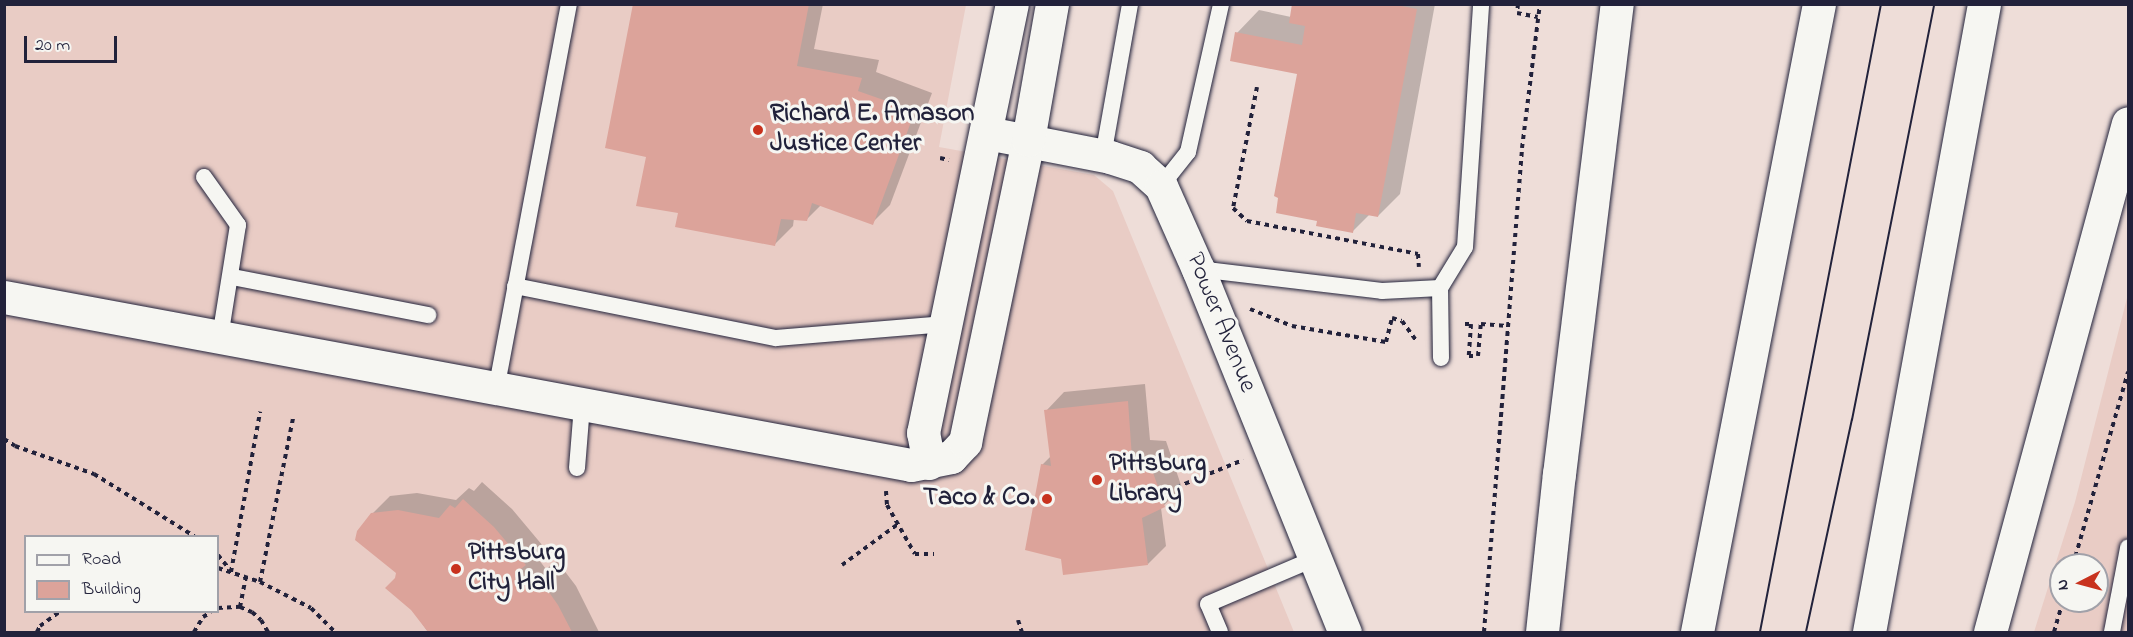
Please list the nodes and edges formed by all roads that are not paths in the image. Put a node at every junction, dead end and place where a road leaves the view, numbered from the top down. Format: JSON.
{"nodes":[{"id":1,"x":569,"y":4,"type":"edge"},
{"id":2,"x":1012,"y":4,"type":"edge"},
{"id":3,"x":1052,"y":4,"type":"edge"},
{"id":4,"x":1130,"y":4,"type":"edge"},
{"id":5,"x":1221,"y":4,"type":"edge"},
{"id":6,"x":1481,"y":4,"type":"edge"},
{"id":7,"x":1617,"y":4,"type":"edge"},
{"id":8,"x":1819,"y":4,"type":"edge"},
{"id":9,"x":1984,"y":4,"type":"edge"},
{"id":10,"x":2128,"y":123,"type":"edge"},
{"id":11,"x":987,"y":133,"type":"junction"},
{"id":12,"x":1028,"y":140,"type":"junction"},
{"id":13,"x":1103,"y":156,"type":"junction"},
{"id":14,"x":204,"y":177,"type":"dead end"},
{"id":15,"x":1161,"y":186,"type":"junction"},
{"id":16,"x":1198,"y":268,"type":"junction"},
{"id":17,"x":232,"y":278,"type":"junction"},
{"id":18,"x":515,"y":286,"type":"junction"},
{"id":19,"x":1440,"y":288,"type":"junction"},
{"id":20,"x":4,"y":297,"type":"edge"},
{"id":21,"x":428,"y":315,"type":"dead end"},
{"id":22,"x":945,"y":324,"type":"junction"},
{"id":23,"x":220,"y":338,"type":"junction"},
{"id":24,"x":1441,"y":358,"type":"dead end"},
{"id":25,"x":496,"y":390,"type":"junction"},
{"id":26,"x":582,"y":406,"type":"junction"},
{"id":27,"x":928,"y":463,"type":"junction"},
{"id":28,"x":577,"y":468,"type":"dead end"},
{"id":29,"x":2128,"y":548,"type":"edge"},
{"id":30,"x":1316,"y":558,"type":"junction"},
{"id":31,"x":1220,"y":633,"type":"edge"},
{"id":32,"x":1345,"y":633,"type":"edge"},
{"id":33,"x":1542,"y":633,"type":"edge"},
{"id":34,"x":1697,"y":633,"type":"edge"},
{"id":35,"x":1869,"y":633,"type":"edge"},
{"id":36,"x":1990,"y":633,"type":"edge"},
{"id":37,"x":2112,"y":633,"type":"edge"}],
"edges":[{"from":1,"to":18,"type":"lane"},
{"from":2,"to":11,"type":"main road"},
{"from":3,"to":12,"type":"main road"},
{"from":4,"to":13,"type":"lane"},
{"from":5,"to":15,"type":"lane"},
{"from":6,"to":19,"type":"lane"},
{"from":7,"to":33,"type":"main road"},
{"from":8,"to":34,"type":"main road"},
{"from":9,"to":35,"type":"main road"},
{"from":10,"to":36,"type":"main road"},
{"from":11,"to":12,"type":"main road","name":"Power Avenue"},
{"from":11,"to":22,"type":"main road"},
{"from":12,"to":13,"type":"main road","name":"Power Avenue"},
{"from":12,"to":27,"type":"main road"},
{"from":13,"to":15,"type":"main road","name":"Power Avenue"},
{"from":14,"to":17,"type":"lane"},
{"from":15,"to":16,"type":"main road","name":"Power Avenue"},
{"from":16,"to":19,"type":"lane"},
{"from":16,"to":30,"type":"main road","name":"Power Avenue"},
{"from":17,"to":21,"type":"lane"},
{"from":17,"to":23,"type":"lane"},
{"from":18,"to":22,"type":"lane"},
{"from":18,"to":25,"type":"lane"},
{"from":19,"to":24,"type":"lane"},
{"from":20,"to":23,"type":"main road"},
{"from":22,"to":27,"type":"main road"},
{"from":23,"to":25,"type":"main road"},
{"from":25,"to":26,"type":"main road"},
{"from":26,"to":27,"type":"main road"},
{"from":26,"to":28,"type":"lane"},
{"from":29,"to":37,"type":"lane"},
{"from":30,"to":31,"type":"lane"},
{"from":30,"to":32,"type":"main road","name":"Power Avenue"}]}
